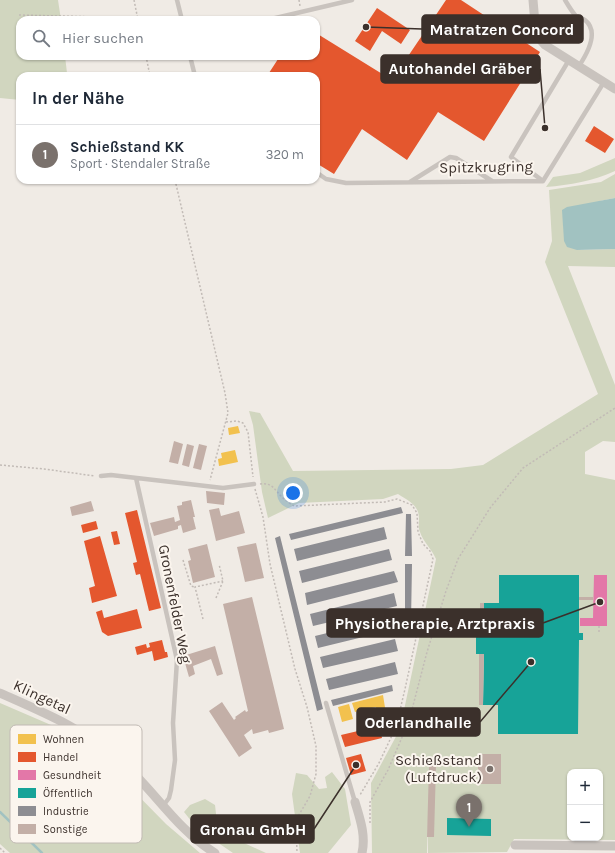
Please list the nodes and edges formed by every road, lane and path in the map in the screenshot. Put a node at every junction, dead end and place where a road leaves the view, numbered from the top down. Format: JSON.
{"nodes":[{"id":1,"x":134,"y":0,"type":"edge"},
{"id":2,"x":177,"y":0,"type":"edge"},
{"id":3,"x":352,"y":0,"type":"edge"},
{"id":4,"x":533,"y":0,"type":"edge"},
{"id":5,"x":566,"y":0,"type":"edge"},
{"id":6,"x":19,"y":15,"type":"dead end"},
{"id":7,"x":49,"y":16,"type":"edge"},
{"id":8,"x":137,"y":16,"type":"edge"},
{"id":9,"x":181,"y":16,"type":"edge"},
{"id":10,"x":284,"y":16,"type":"edge"},
{"id":11,"x":147,"y":60,"type":"edge"},
{"id":12,"x":191,"y":60,"type":"edge"},
{"id":13,"x":569,"y":60,"type":"junction"},
{"id":14,"x":579,"y":66,"type":"junction"},
{"id":15,"x":149,"y":72,"type":"edge"},
{"id":16,"x":194,"y":72,"type":"edge"},
{"id":17,"x":604,"y":82,"type":"junction"},
{"id":18,"x":615,"y":89,"type":"edge"},
{"id":19,"x":320,"y":175,"type":"edge"},
{"id":20,"x":492,"y":181,"type":"junction"},
{"id":21,"x":543,"y":181,"type":"junction"},
{"id":22,"x":410,"y":182,"type":"junction"},
{"id":23,"x":176,"y":184,"type":"edge"},
{"id":24,"x":615,"y":408,"type":"edge"},
{"id":25,"x":226,"y":422,"type":"junction"},
{"id":26,"x":0,"y":465,"type":"edge"},
{"id":27,"x":102,"y":476,"type":"joint"},
{"id":28,"x":136,"y":478,"type":"junction"},
{"id":29,"x":254,"y":484,"type":"junction"},
{"id":30,"x":209,"y":486,"type":"junction"},
{"id":31,"x":184,"y":560,"type":"dead end"},
{"id":32,"x":219,"y":564,"type":"dead end"},
{"id":33,"x":223,"y":580,"type":"junction"},
{"id":34,"x":195,"y":587,"type":"junction"},
{"id":35,"x":216,"y":598,"type":"dead end"},
{"id":36,"x":203,"y":618,"type":"dead end"},
{"id":37,"x":599,"y":626,"type":"dead end"},
{"id":38,"x":599,"y":632,"type":"dead end"},
{"id":39,"x":0,"y":693,"type":"edge"},
{"id":40,"x":326,"y":703,"type":"dead end"},
{"id":41,"x":71,"y":725,"type":"edge"},
{"id":42,"x":142,"y":781,"type":"edge"},
{"id":43,"x":355,"y":802,"type":"junction"},
{"id":44,"x":163,"y":806,"type":"junction"},
{"id":45,"x":370,"y":825,"type":"dead end"},
{"id":46,"x":515,"y":845,"type":"dead end"},
{"id":47,"x":615,"y":846,"type":"edge"},
{"id":48,"x":0,"y":848,"type":"edge"},
{"id":49,"x":604,"y":850,"type":"edge"},
{"id":50,"x":4,"y":853,"type":"edge"},
{"id":51,"x":215,"y":853,"type":"edge"},
{"id":52,"x":297,"y":853,"type":"edge"},
{"id":53,"x":362,"y":853,"type":"edge"}],
"edges":[{"from":1,"to":8,"type":"path"},
{"from":2,"to":9,"type":"lane"},
{"from":3,"to":10,"type":"lane"},
{"from":4,"to":13,"type":"street"},
{"from":5,"to":14,"type":"lane"},
{"from":6,"to":7,"type":"path"},
{"from":11,"to":15,"type":"path"},
{"from":12,"to":16,"type":"lane"},
{"from":13,"to":14,"type":"street"},
{"from":13,"to":21,"type":"lane"},
{"from":14,"to":17,"type":"street"},
{"from":17,"to":18,"type":"street"},
{"from":17,"to":21,"type":"lane","name":"Spitzkrugring"},
{"from":19,"to":22,"type":"lane","name":"Spitzkrugring"},
{"from":20,"to":21,"type":"lane","name":"Spitzkrugring"},
{"from":20,"to":22,"type":"lane","name":"Spitzkrugring"},
{"from":20,"to":22,"type":"lane"},
{"from":23,"to":25,"type":"path"},
{"from":24,"to":45,"type":"path"},
{"from":25,"to":29,"type":"path"},
{"from":25,"to":30,"type":"path"},
{"from":26,"to":27,"type":"path"},
{"from":27,"to":28,"type":"lane"},
{"from":28,"to":30,"type":"lane"},
{"from":28,"to":44,"type":"lane","name":"Gronenfelder Weg"},
{"from":29,"to":30,"type":"lane"},
{"from":29,"to":43,"type":"path"},
{"from":29,"to":52,"type":"path"},
{"from":31,"to":34,"type":"path"},
{"from":32,"to":33,"type":"path"},
{"from":33,"to":34,"type":"path"},
{"from":33,"to":35,"type":"path"},
{"from":34,"to":36,"type":"path"},
{"from":37,"to":38,"type":"path"},
{"from":39,"to":41,"type":"street","name":"Klingetal"},
{"from":40,"to":43,"type":"lane"},
{"from":42,"to":44,"type":"street","name":"Klingetal"},
{"from":43,"to":53,"type":"street"},
{"from":44,"to":51,"type":"street","name":"Klingetal"},
{"from":46,"to":49,"type":"street"},
{"from":47,"to":49,"type":"street"},
{"from":48,"to":50,"type":"path"}]}
